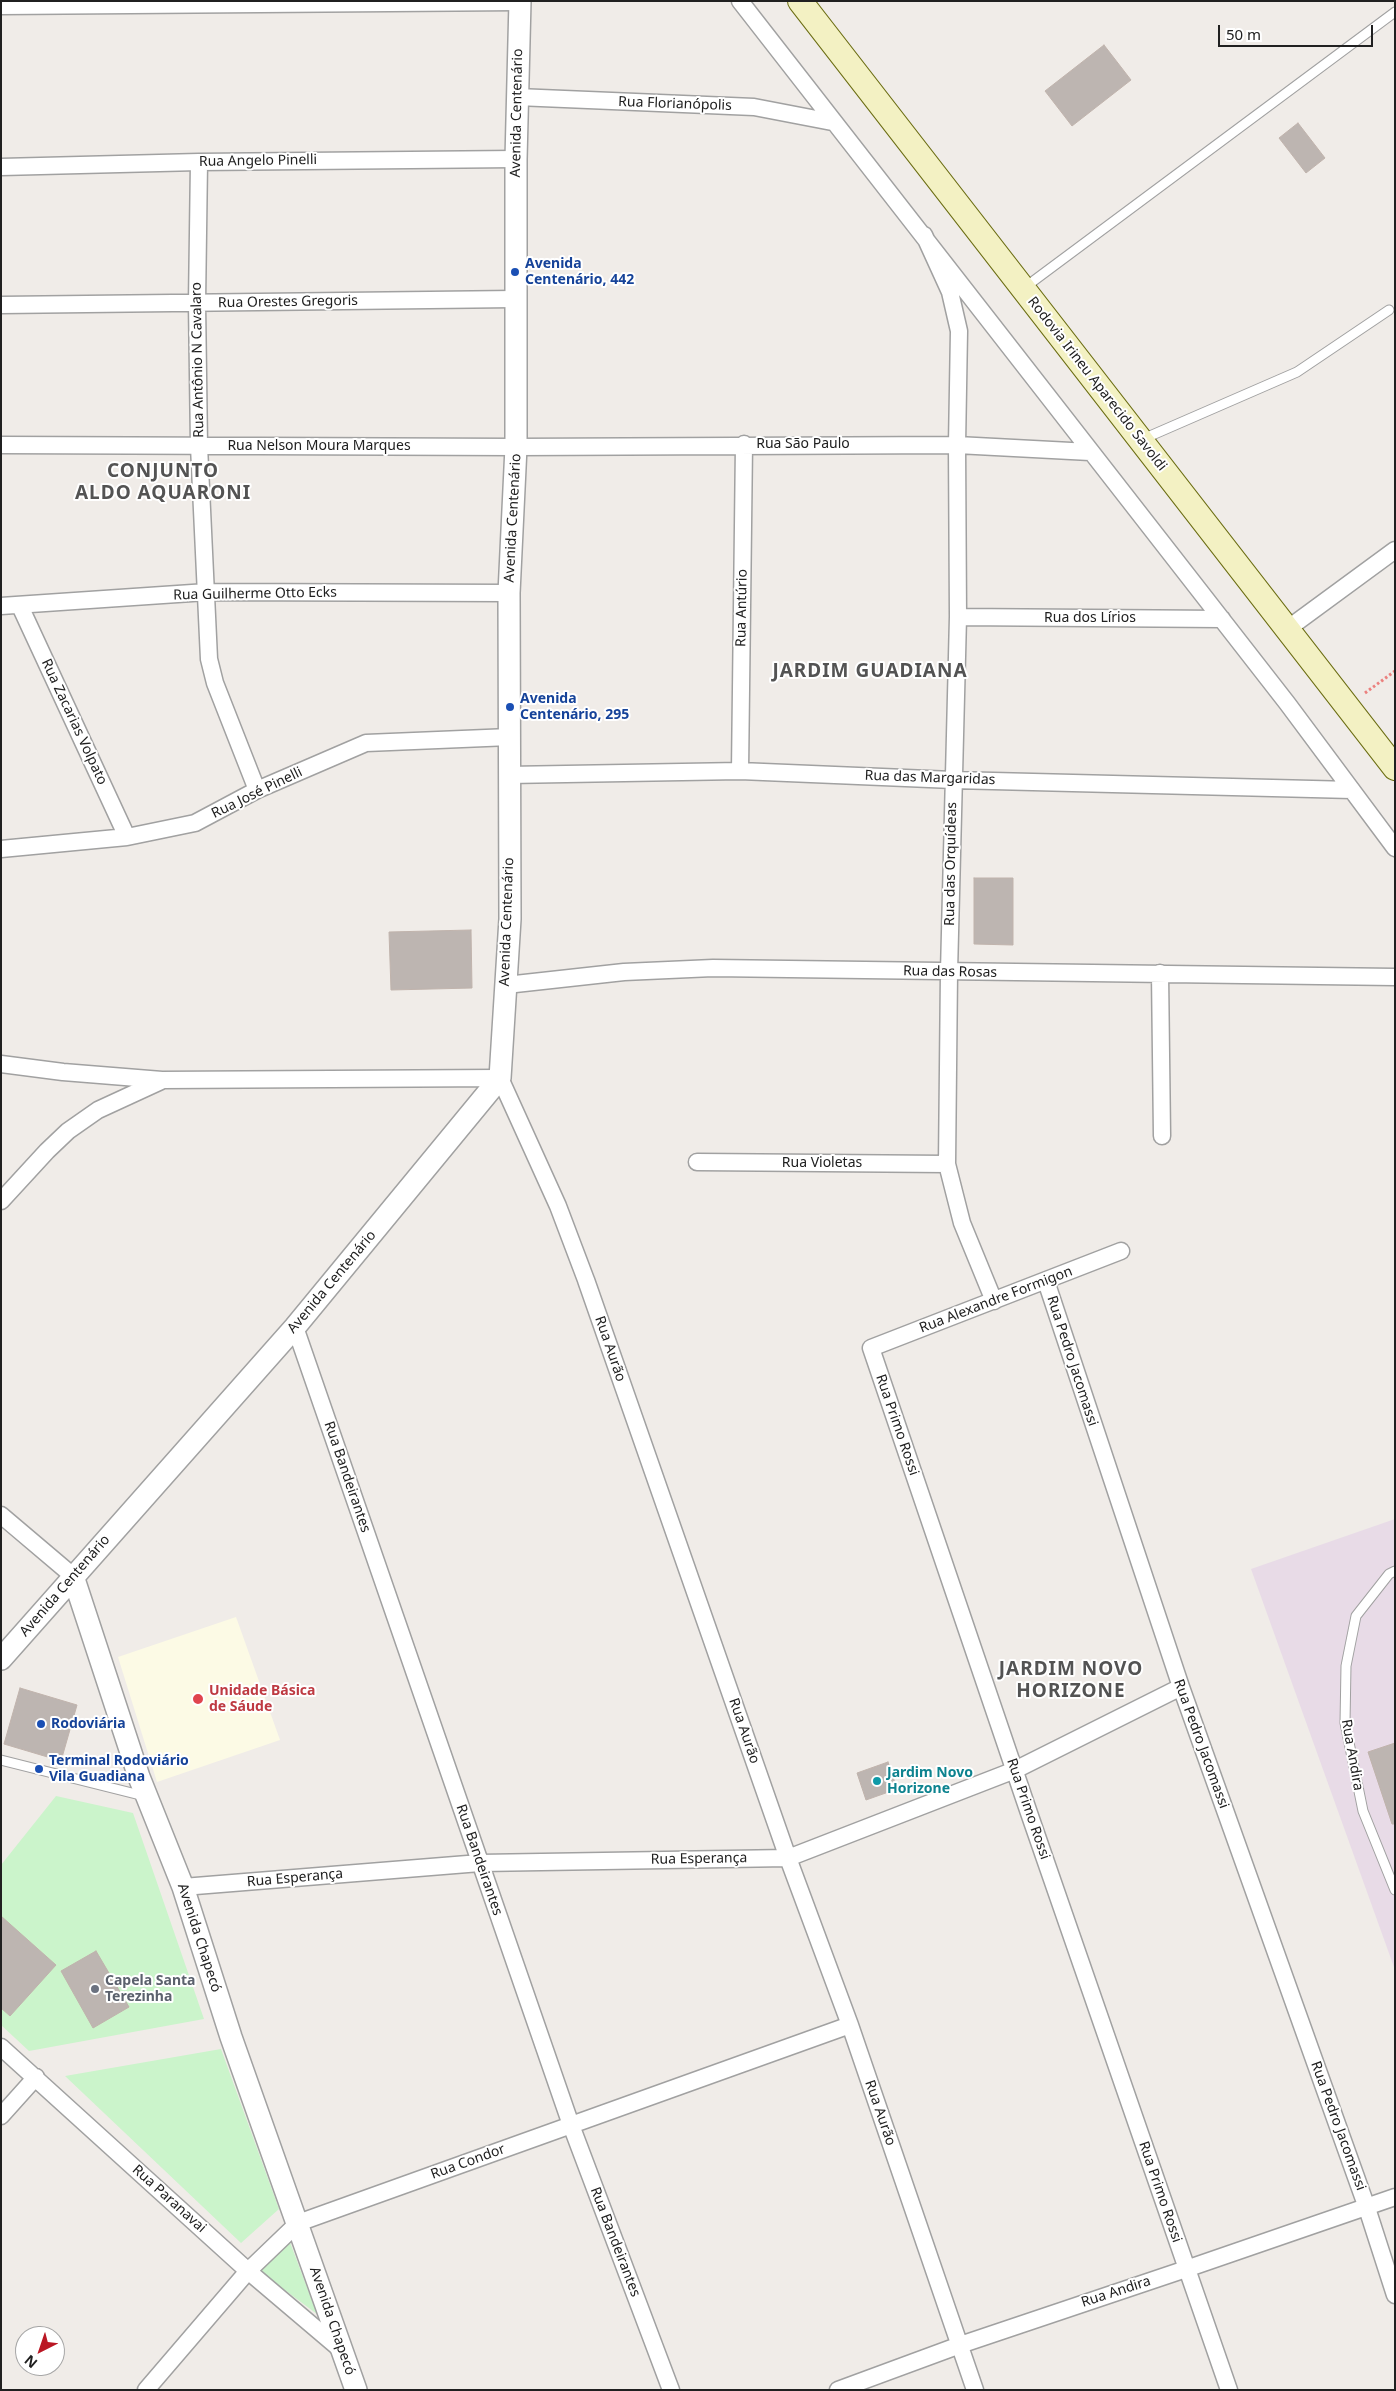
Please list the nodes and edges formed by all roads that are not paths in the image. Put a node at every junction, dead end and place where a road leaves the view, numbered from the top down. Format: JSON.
{"nodes":[{"id":1,"x":740,"y":1,"type":"edge"},
{"id":2,"x":800,"y":1,"type":"edge"},
{"id":3,"x":476,"y":2,"type":"edge"},
{"id":4,"x":520,"y":2,"type":"edge"},
{"id":5,"x":1,"y":6,"type":"edge"},
{"id":6,"x":1395,"y":12,"type":"edge"},
{"id":7,"x":517,"y":97,"type":"junction"},
{"id":8,"x":832,"y":122,"type":"junction"},
{"id":9,"x":516,"y":159,"type":"junction"},
{"id":10,"x":199,"y":162,"type":"junction"},
{"id":11,"x":1,"y":167,"type":"edge"},
{"id":12,"x":924,"y":235,"type":"junction"},
{"id":13,"x":1023,"y":289,"type":"junction"},
{"id":14,"x":515,"y":299,"type":"junction"},
{"id":15,"x":197,"y":303,"type":"junction"},
{"id":16,"x":1,"y":305,"type":"edge"},
{"id":17,"x":1389,"y":310,"type":"dead end"},
{"id":18,"x":1140,"y":440,"type":"junction"},
{"id":19,"x":744,"y":444,"type":"junction"},
{"id":20,"x":957,"y":444,"type":"junction"},
{"id":21,"x":1,"y":445,"type":"edge"},
{"id":22,"x":199,"y":446,"type":"junction"},
{"id":23,"x":516,"y":447,"type":"junction"},
{"id":24,"x":1090,"y":452,"type":"junction"},
{"id":25,"x":1395,"y":550,"type":"edge"},
{"id":26,"x":206,"y":592,"type":"junction"},
{"id":27,"x":509,"y":594,"type":"junction"},
{"id":28,"x":1,"y":606,"type":"edge"},
{"id":29,"x":20,"y":606,"type":"junction"},
{"id":30,"x":958,"y":617,"type":"junction"},
{"id":31,"x":1222,"y":619,"type":"junction"},
{"id":32,"x":1286,"y":630,"type":"junction"},
{"id":33,"x":510,"y":737,"type":"junction"},
{"id":34,"x":1395,"y":768,"type":"edge"},
{"id":35,"x":740,"y":771,"type":"junction"},
{"id":36,"x":508,"y":775,"type":"junction"},
{"id":37,"x":953,"y":780,"type":"junction"},
{"id":38,"x":258,"y":790,"type":"junction"},
{"id":39,"x":1352,"y":790,"type":"junction"},
{"id":40,"x":127,"y":837,"type":"junction"},
{"id":41,"x":1395,"y":848,"type":"edge"},
{"id":42,"x":1,"y":849,"type":"edge"},
{"id":43,"x":949,"y":972,"type":"junction"},
{"id":44,"x":1160,"y":973,"type":"junction"},
{"id":45,"x":1395,"y":977,"type":"edge"},
{"id":46,"x":506,"y":985,"type":"junction"},
{"id":47,"x":1,"y":1064,"type":"edge"},
{"id":48,"x":500,"y":1078,"type":"junction"},
{"id":49,"x":162,"y":1080,"type":"junction"},
{"id":50,"x":1162,"y":1136,"type":"dead end"},
{"id":51,"x":696,"y":1162,"type":"dead end"},
{"id":52,"x":948,"y":1164,"type":"junction"},
{"id":53,"x":1,"y":1201,"type":"edge"},
{"id":54,"x":1121,"y":1251,"type":"dead end"},
{"id":55,"x":1046,"y":1280,"type":"junction"},
{"id":56,"x":994,"y":1301,"type":"junction"},
{"id":57,"x":295,"y":1327,"type":"junction"},
{"id":58,"x":871,"y":1348,"type":"joint"},
{"id":59,"x":1,"y":1515,"type":"edge"},
{"id":60,"x":1395,"y":1571,"type":"edge"},
{"id":61,"x":73,"y":1576,"type":"junction"},
{"id":62,"x":1,"y":1659,"type":"edge"},
{"id":63,"x":1181,"y":1687,"type":"junction"},
{"id":64,"x":1,"y":1760,"type":"edge"},
{"id":65,"x":1015,"y":1770,"type":"junction"},
{"id":66,"x":146,"y":1796,"type":"junction"},
{"id":67,"x":788,"y":1858,"type":"junction"},
{"id":68,"x":480,"y":1863,"type":"junction"},
{"id":69,"x":183,"y":1887,"type":"junction"},
{"id":70,"x":1395,"y":1890,"type":"edge"},
{"id":71,"x":850,"y":2025,"type":"junction"},
{"id":72,"x":1,"y":2047,"type":"edge"},
{"id":73,"x":36,"y":2077,"type":"junction"},
{"id":74,"x":1,"y":2116,"type":"edge"},
{"id":75,"x":571,"y":2125,"type":"junction"},
{"id":76,"x":1395,"y":2196,"type":"edge"},
{"id":77,"x":1366,"y":2205,"type":"junction"},
{"id":78,"x":298,"y":2223,"type":"junction"},
{"id":79,"x":1186,"y":2269,"type":"junction"},
{"id":80,"x":248,"y":2271,"type":"junction"},
{"id":81,"x":1395,"y":2295,"type":"edge"},
{"id":82,"x":960,"y":2345,"type":"junction"},
{"id":83,"x":340,"y":2349,"type":"junction"},
{"id":84,"x":146,"y":2390,"type":"edge"},
{"id":85,"x":356,"y":2390,"type":"edge"},
{"id":86,"x":671,"y":2390,"type":"edge"},
{"id":87,"x":838,"y":2390,"type":"edge"},
{"id":88,"x":975,"y":2390,"type":"edge"},
{"id":89,"x":1229,"y":2390,"type":"edge"}],
"edges":[{"from":1,"to":8,"type":"street"},
{"from":2,"to":13,"type":"main road","name":"Rodovia Irineu Aparecido Savoldi"},
{"from":3,"to":4,"type":"street"},
{"from":3,"to":5,"type":"street"},
{"from":4,"to":7,"type":"street","name":"Avenida Centenário"},
{"from":6,"to":13,"type":"lane"},
{"from":7,"to":8,"type":"street","name":"Rua Florianópolis"},
{"from":7,"to":9,"type":"street","name":"Avenida Centenário"},
{"from":8,"to":12,"type":"street"},
{"from":9,"to":10,"type":"street","name":"Rua Angelo Pinelli"},
{"from":9,"to":14,"type":"street","name":"Avenida Centenário"},
{"from":10,"to":11,"type":"street","name":"Rua Angelo Pinelli"},
{"from":10,"to":15,"type":"street","name":"Rua Antônio N Cavalaro"},
{"from":12,"to":20,"type":"street"},
{"from":12,"to":24,"type":"street"},
{"from":13,"to":18,"type":"main road","name":"Rodovia Irineu Aparecido Savoldi"},
{"from":14,"to":15,"type":"street","name":"Rua Orestes Gregoris"},
{"from":14,"to":23,"type":"street","name":"Avenida Centenário"},
{"from":15,"to":16,"type":"street","name":"Rua Orestes Gregoris"},
{"from":15,"to":22,"type":"street","name":"Rua Antônio N Cavalaro"},
{"from":17,"to":18,"type":"lane"},
{"from":18,"to":32,"type":"main road","name":"Rodovia Irineu Aparecido Savoldi"},
{"from":19,"to":20,"type":"street","name":"Rua São Paulo"},
{"from":19,"to":23,"type":"street","name":"Rua São Paulo"},
{"from":19,"to":35,"type":"street","name":"Rua Antúrio"},
{"from":20,"to":24,"type":"street","name":"Rua São Paulo"},
{"from":20,"to":30,"type":"street","name":"Rua das Orquídeas"},
{"from":21,"to":22,"type":"street","name":"Rua Nelson Moura Marques"},
{"from":22,"to":23,"type":"street","name":"Rua Nelson Moura Marques"},
{"from":22,"to":26,"type":"street","name":"Rua Antônio N Cavalaro"},
{"from":23,"to":27,"type":"street","name":"Avenida Centenário"},
{"from":24,"to":31,"type":"street"},
{"from":25,"to":32,"type":"street"},
{"from":26,"to":27,"type":"street","name":"Rua Guilherme Otto Ecks"},
{"from":26,"to":29,"type":"street","name":"Rua Guilherme Otto Ecks"},
{"from":26,"to":38,"type":"street","name":"Rua Antônio N Cavalaro"},
{"from":27,"to":33,"type":"street","name":"Avenida Centenário"},
{"from":28,"to":29,"type":"street","name":"Rua Guilherme Otto Ecks"},
{"from":29,"to":40,"type":"street","name":"Rua Zacarias Volpato"},
{"from":30,"to":31,"type":"street","name":"Rua dos Lírios"},
{"from":30,"to":37,"type":"street","name":"Rua das Orquídeas"},
{"from":31,"to":39,"type":"street"},
{"from":32,"to":34,"type":"main road","name":"Rodovia Irineu Aparecido Savoldi"},
{"from":33,"to":36,"type":"street","name":"Avenida Centenário"},
{"from":33,"to":38,"type":"street","name":"Rua José Pinelli"},
{"from":35,"to":36,"type":"street","name":"Rua das Margaridas"},
{"from":35,"to":37,"type":"street","name":"Rua das Margaridas"},
{"from":36,"to":46,"type":"street","name":"Avenida Centenário"},
{"from":37,"to":39,"type":"street","name":"Rua das Margaridas"},
{"from":37,"to":43,"type":"street","name":"Rua das Orquídeas"},
{"from":38,"to":40,"type":"street","name":"Rua José Pinelli"},
{"from":39,"to":41,"type":"street"},
{"from":40,"to":42,"type":"street","name":"Rua José Pinelli"},
{"from":43,"to":44,"type":"street","name":"Rua das Rosas"},
{"from":43,"to":46,"type":"street","name":"Rua das Rosas"},
{"from":43,"to":52,"type":"street","name":"Rua das Orquídeas"},
{"from":44,"to":45,"type":"street","name":"Rua das Rosas"},
{"from":44,"to":50,"type":"street"},
{"from":46,"to":48,"type":"street","name":"Avenida Centenário"},
{"from":47,"to":49,"type":"street"},
{"from":48,"to":49,"type":"street"},
{"from":48,"to":57,"type":"street","name":"Avenida Centenário"},
{"from":48,"to":67,"type":"street","name":"Rua Aurão"},
{"from":49,"to":53,"type":"street"},
{"from":51,"to":52,"type":"street","name":"Rua Violetas"},
{"from":52,"to":56,"type":"street","name":"Rua das Orquídeas"},
{"from":54,"to":55,"type":"street","name":"Rua Alexandre Formigon"},
{"from":55,"to":56,"type":"street","name":"Rua Alexandre Formigon"},
{"from":55,"to":63,"type":"street","name":"Rua Pedro Jacomassi"},
{"from":56,"to":58,"type":"street","name":"Rua Alexandre Formigon"},
{"from":57,"to":61,"type":"street","name":"Avenida Centenário"},
{"from":57,"to":68,"type":"street","name":"Rua Bandeirantes"},
{"from":58,"to":65,"type":"street","name":"Rua Primo Rossi"},
{"from":59,"to":61,"type":"street"},
{"from":60,"to":70,"type":"lane","name":"Rua Andira"},
{"from":61,"to":62,"type":"street","name":"Avenida Centenário"},
{"from":61,"to":66,"type":"street","name":"Avenida Chapecó"},
{"from":63,"to":65,"type":"street","name":"Rua Esperança"},
{"from":63,"to":77,"type":"street","name":"Rua Pedro Jacomassi"},
{"from":64,"to":66,"type":"lane"},
{"from":65,"to":67,"type":"street","name":"Rua Esperança"},
{"from":65,"to":79,"type":"street","name":"Rua Primo Rossi"},
{"from":66,"to":69,"type":"street","name":"Avenida Chapecó"},
{"from":67,"to":68,"type":"street","name":"Rua Esperança"},
{"from":67,"to":71,"type":"street","name":"Rua Aurão"},
{"from":68,"to":69,"type":"street","name":"Rua Esperança"},
{"from":68,"to":75,"type":"street","name":"Rua Bandeirantes"},
{"from":69,"to":78,"type":"street","name":"Avenida Chapecó"},
{"from":71,"to":75,"type":"street","name":"Rua Condor"},
{"from":71,"to":82,"type":"street","name":"Rua Aurão"},
{"from":72,"to":73,"type":"street","name":"Rua Paranavai"},
{"from":73,"to":74,"type":"street"},
{"from":73,"to":80,"type":"street","name":"Rua Paranavai"},
{"from":75,"to":78,"type":"street","name":"Rua Condor"},
{"from":75,"to":86,"type":"street","name":"Rua Bandeirantes"},
{"from":76,"to":77,"type":"street","name":"Rua Andira"},
{"from":77,"to":79,"type":"street","name":"Rua Andira"},
{"from":77,"to":81,"type":"street","name":"Rua Pedro Jacomassi"},
{"from":78,"to":80,"type":"street","name":"Rua Condor"},
{"from":78,"to":83,"type":"street","name":"Avenida Chapecó"},
{"from":79,"to":82,"type":"street","name":"Rua Andira"},
{"from":79,"to":89,"type":"street","name":"Rua Primo Rossi"},
{"from":80,"to":83,"type":"street","name":"Rua Paranavai"},
{"from":80,"to":84,"type":"street","name":"Rua Condor"},
{"from":82,"to":87,"type":"street","name":"Rua Andira"},
{"from":82,"to":88,"type":"street","name":"Rua Aurão"},
{"from":83,"to":85,"type":"street","name":"Avenida Chapecó"}]}
